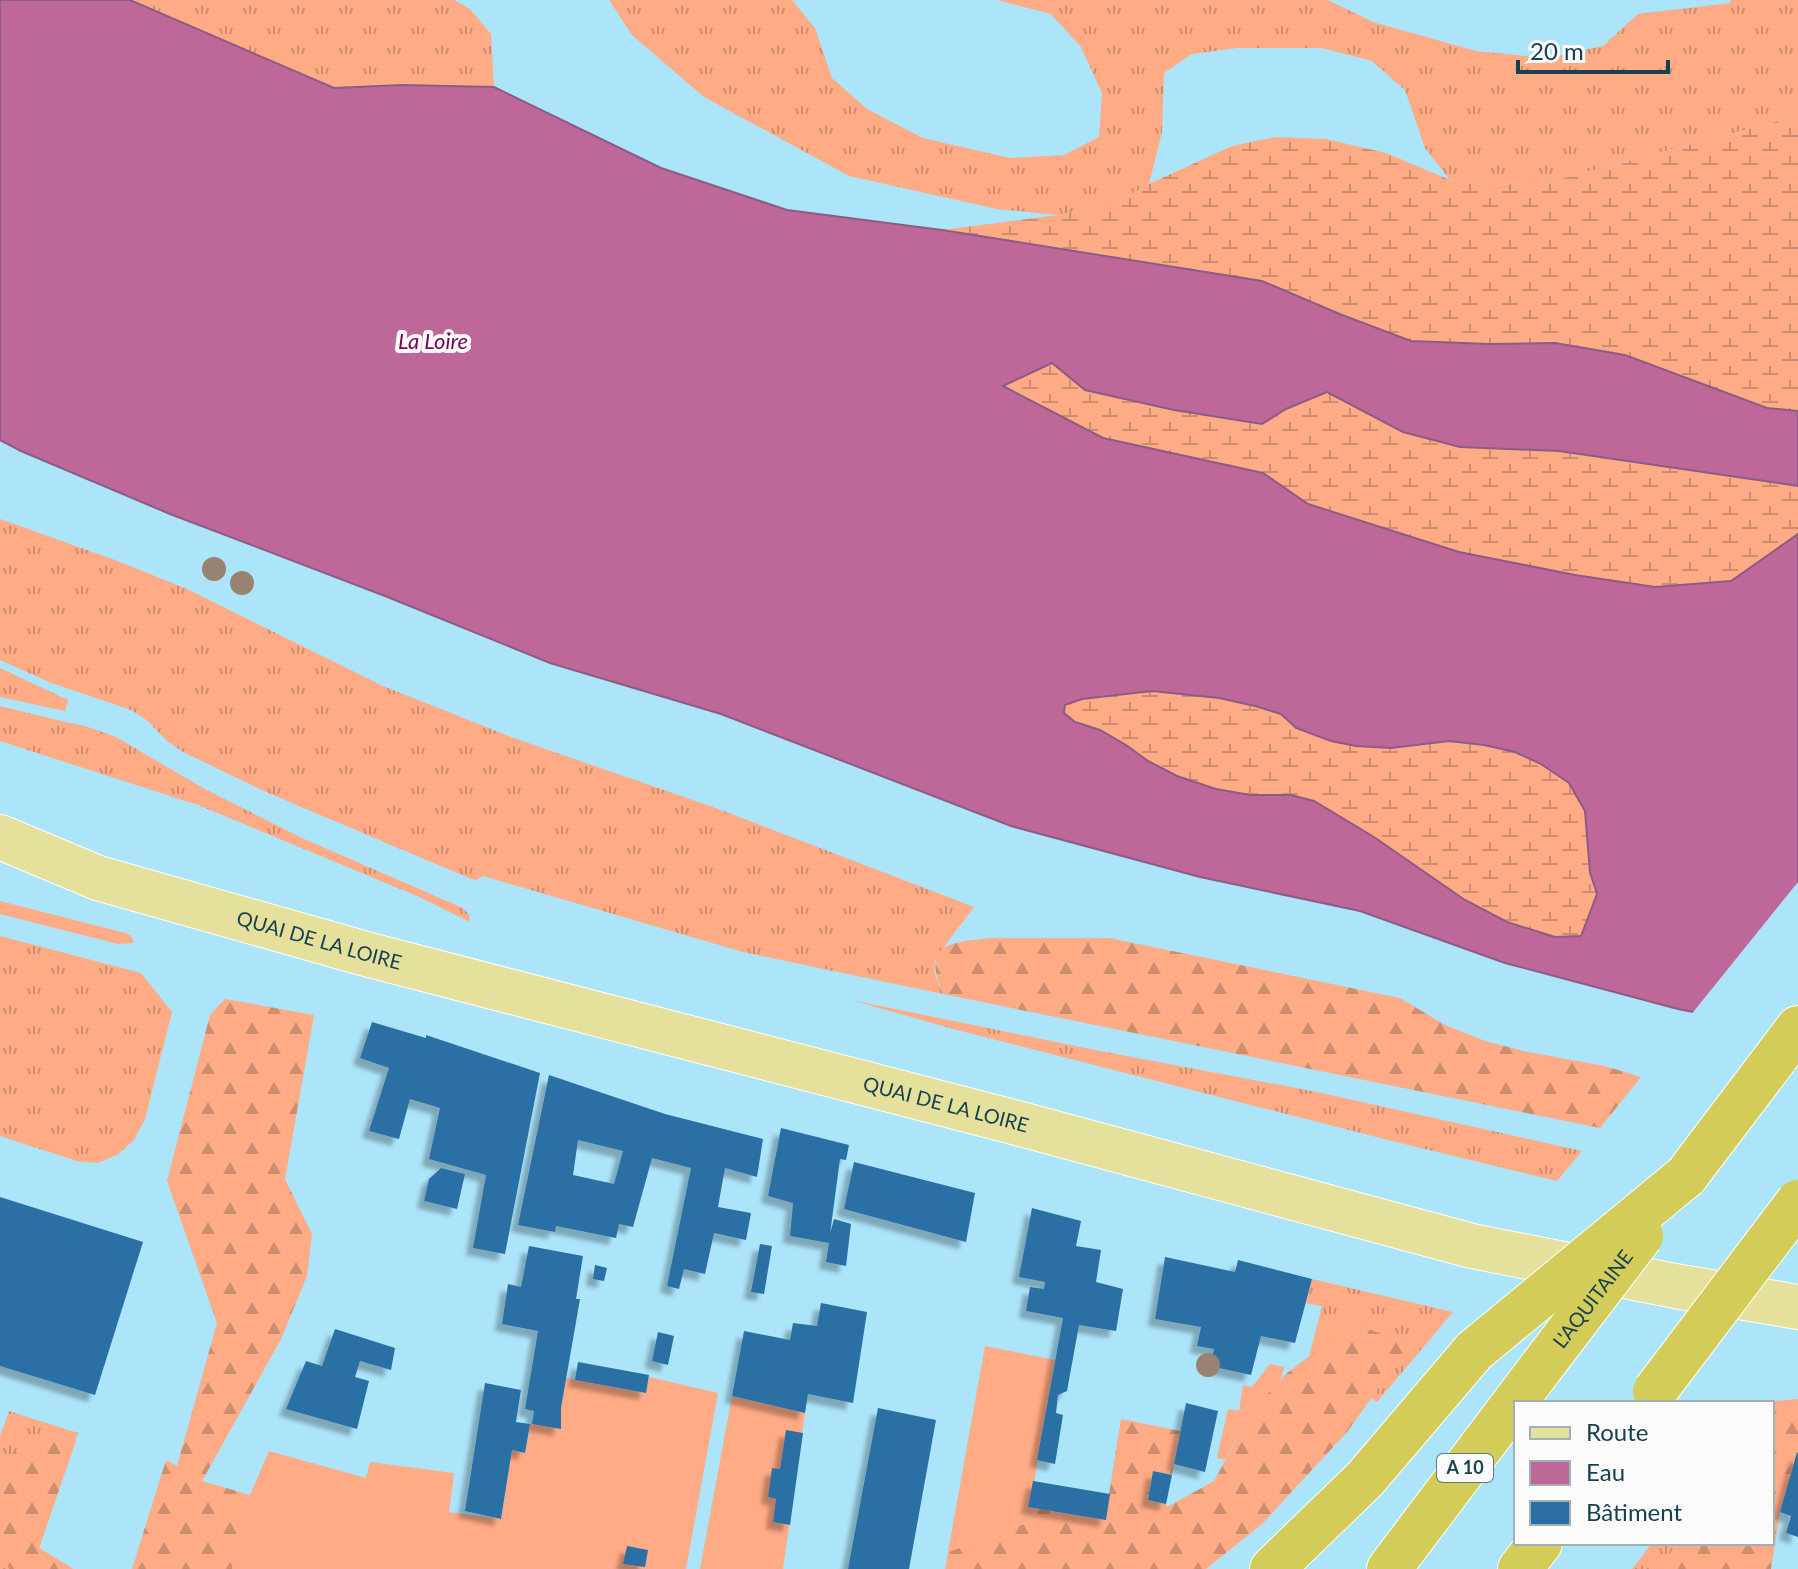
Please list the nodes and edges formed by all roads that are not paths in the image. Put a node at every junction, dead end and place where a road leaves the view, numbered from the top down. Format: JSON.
{"nodes":[{"id":1,"x":0,"y":837,"type":"edge"},
{"id":2,"x":0,"y":869,"type":"edge"},
{"id":3,"x":98,"y":878,"type":"junction"},
{"id":4,"x":1798,"y":1028,"type":"edge"},
{"id":5,"x":1686,"y":1176,"type":"junction"},
{"id":6,"x":1798,"y":1202,"type":"edge"},
{"id":7,"x":1798,"y":1307,"type":"edge"},
{"id":8,"x":1650,"y":1397,"type":"edge"},
{"id":9,"x":1516,"y":1401,"type":"edge"},
{"id":10,"x":1514,"y":1403,"type":"edge"},
{"id":11,"x":1538,"y":1545,"type":"edge"},
{"id":12,"x":1272,"y":1569,"type":"edge"},
{"id":13,"x":1389,"y":1569,"type":"edge"},
{"id":14,"x":1520,"y":1569,"type":"edge"}],
"edges":[{"from":1,"to":3,"type":"main road"},
{"from":2,"to":3,"type":"main road"},
{"from":3,"to":7,"type":"main road","name":"QUAI DE LA LOIRE"},
{"from":4,"to":5,"type":"highway","name":"L'AQUITAINE","number":"A 10"},
{"from":5,"to":9,"type":"highway","name":"L'AQUITAINE","number":"A 10","bridge":true},
{"from":5,"to":12,"type":"highway","bridge":true},
{"from":6,"to":8,"type":"highway","bridge":true},
{"from":10,"to":13,"type":"highway","name":"L'AQUITAINE","number":"A 10","bridge":true},
{"from":11,"to":14,"type":"highway"}]}
